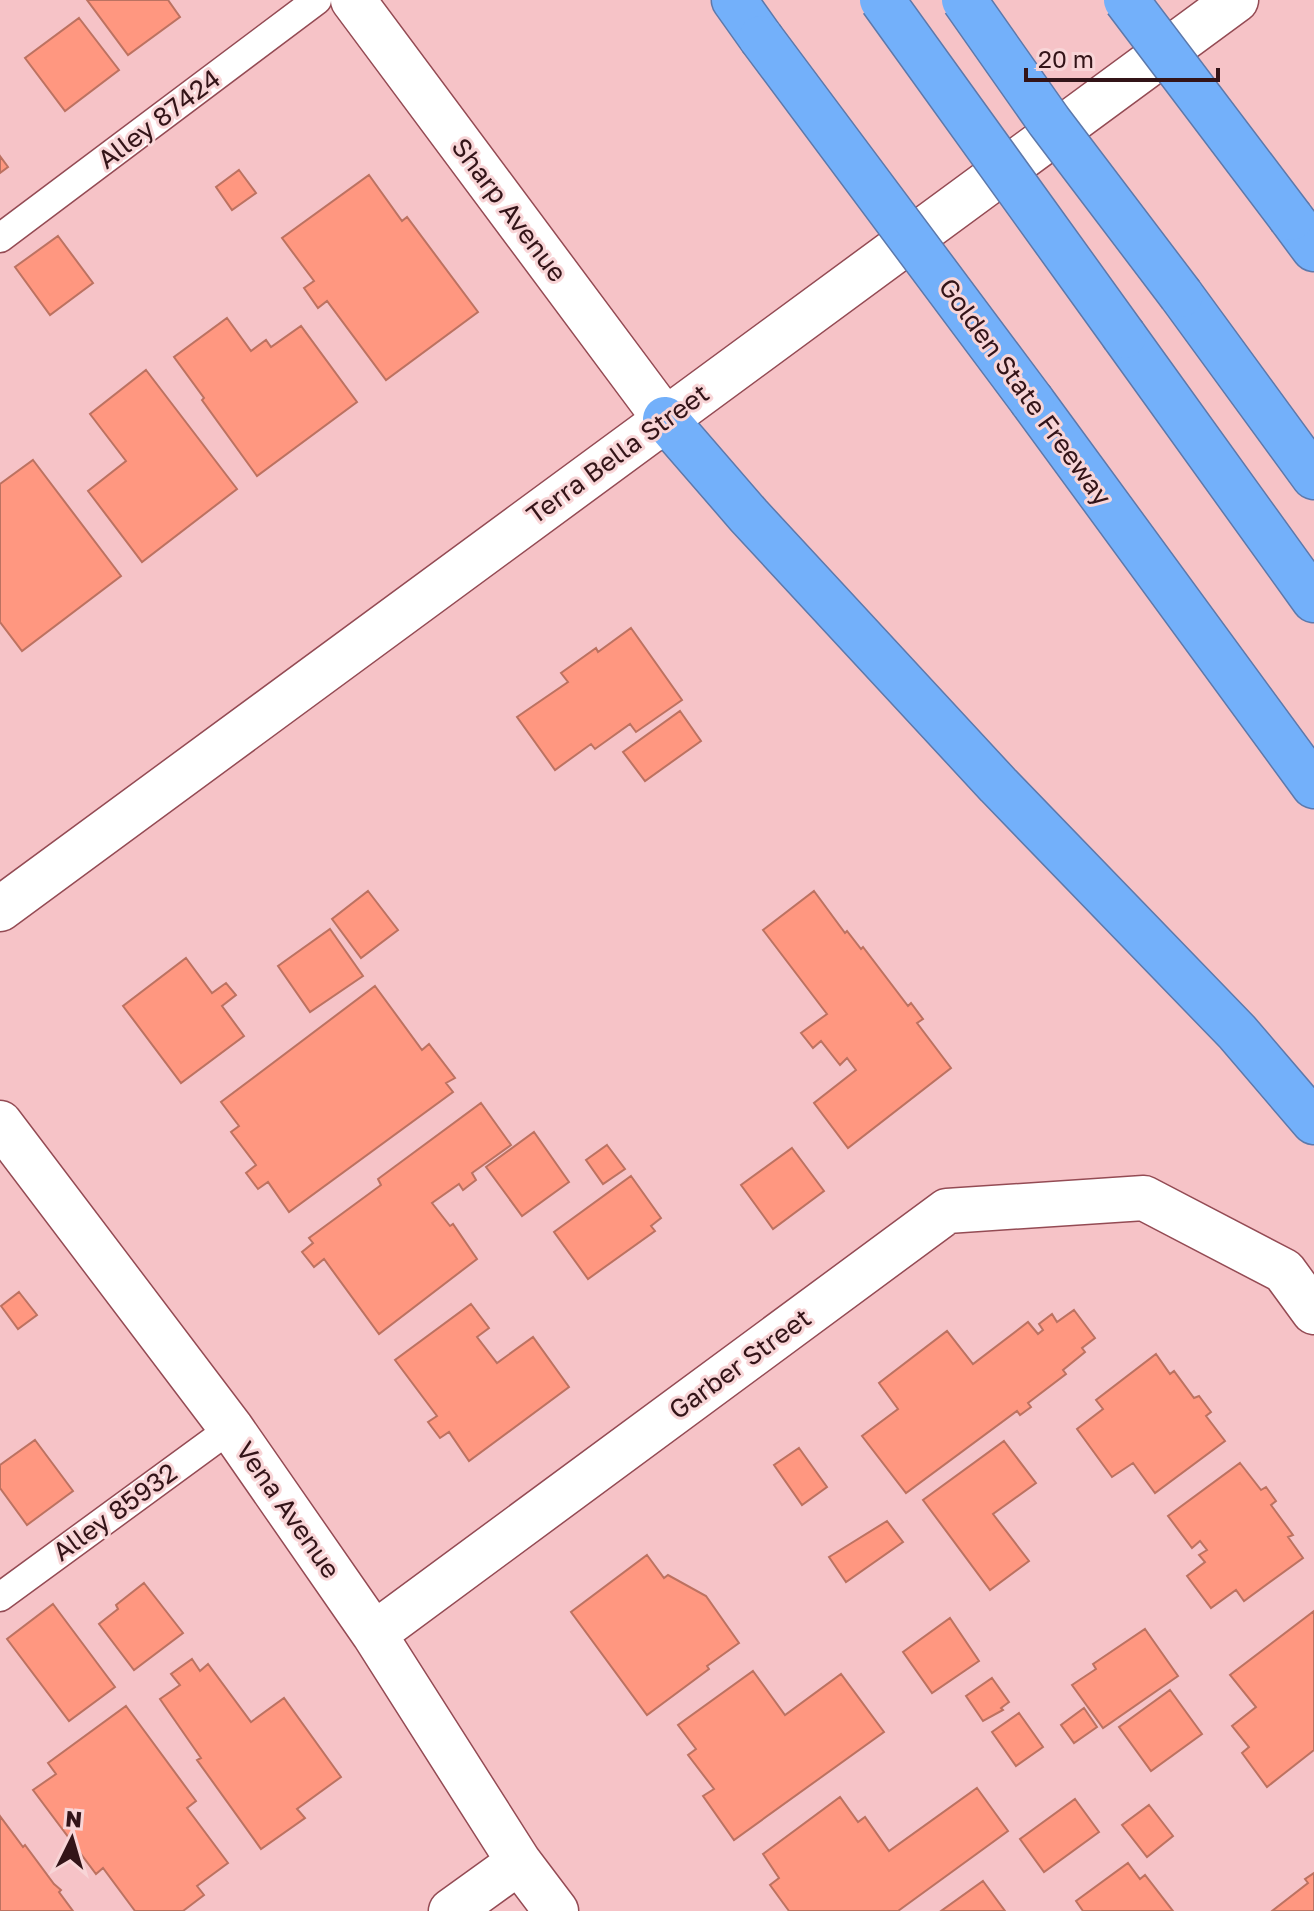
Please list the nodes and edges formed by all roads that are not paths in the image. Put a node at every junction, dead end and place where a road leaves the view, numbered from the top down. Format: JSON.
{"nodes":[{"id":1,"x":317,"y":0,"type":"edge"},
{"id":2,"x":353,"y":0,"type":"edge"},
{"id":3,"x":734,"y":0,"type":"edge"},
{"id":4,"x":882,"y":0,"type":"edge"},
{"id":5,"x":964,"y":0,"type":"edge"},
{"id":6,"x":1126,"y":0,"type":"edge"},
{"id":7,"x":1236,"y":0,"type":"edge"},
{"id":8,"x":1303,"y":234,"type":"edge"},
{"id":9,"x":0,"y":238,"type":"edge"},
{"id":10,"x":665,"y":419,"type":"junction"},
{"id":11,"x":1314,"y":477,"type":"edge"},
{"id":12,"x":1314,"y":600,"type":"edge"},
{"id":13,"x":1314,"y":786,"type":"edge"},
{"id":14,"x":0,"y":909,"type":"edge"},
{"id":15,"x":1314,"y":1122,"type":"edge"},
{"id":16,"x":0,"y":1123,"type":"edge"},
{"id":17,"x":1314,"y":1312,"type":"edge"},
{"id":18,"x":231,"y":1428,"type":"junction"},
{"id":19,"x":0,"y":1597,"type":"edge"},
{"id":20,"x":374,"y":1634,"type":"junction"},
{"id":21,"x":519,"y":1862,"type":"junction"},
{"id":22,"x":451,"y":1911,"type":"edge"},
{"id":23,"x":556,"y":1911,"type":"edge"}],
"edges":[{"from":1,"to":9,"type":"lane","name":"Alley 87424"},
{"from":2,"to":10,"type":"street","name":"Sharp Avenue"},
{"from":3,"to":13,"type":"highway","name":"Golden State Freeway","bridge":true},
{"from":4,"to":12,"type":"highway","bridge":true},
{"from":5,"to":11,"type":"highway","bridge":true},
{"from":6,"to":8,"type":"highway","bridge":true},
{"from":7,"to":10,"type":"street","name":"Terra Bella Street"},
{"from":10,"to":14,"type":"street","name":"Terra Bella Street"},
{"from":10,"to":15,"type":"highway"},
{"from":16,"to":18,"type":"street","name":"Vena Avenue"},
{"from":17,"to":20,"type":"street","name":"Garber Street"},
{"from":18,"to":19,"type":"lane","name":"Alley 85932"},
{"from":18,"to":20,"type":"street","name":"Vena Avenue"},
{"from":20,"to":21,"type":"street","name":"Vena Avenue"},
{"from":21,"to":22,"type":"street"},
{"from":21,"to":23,"type":"street","name":"Vena Avenue"}]}
